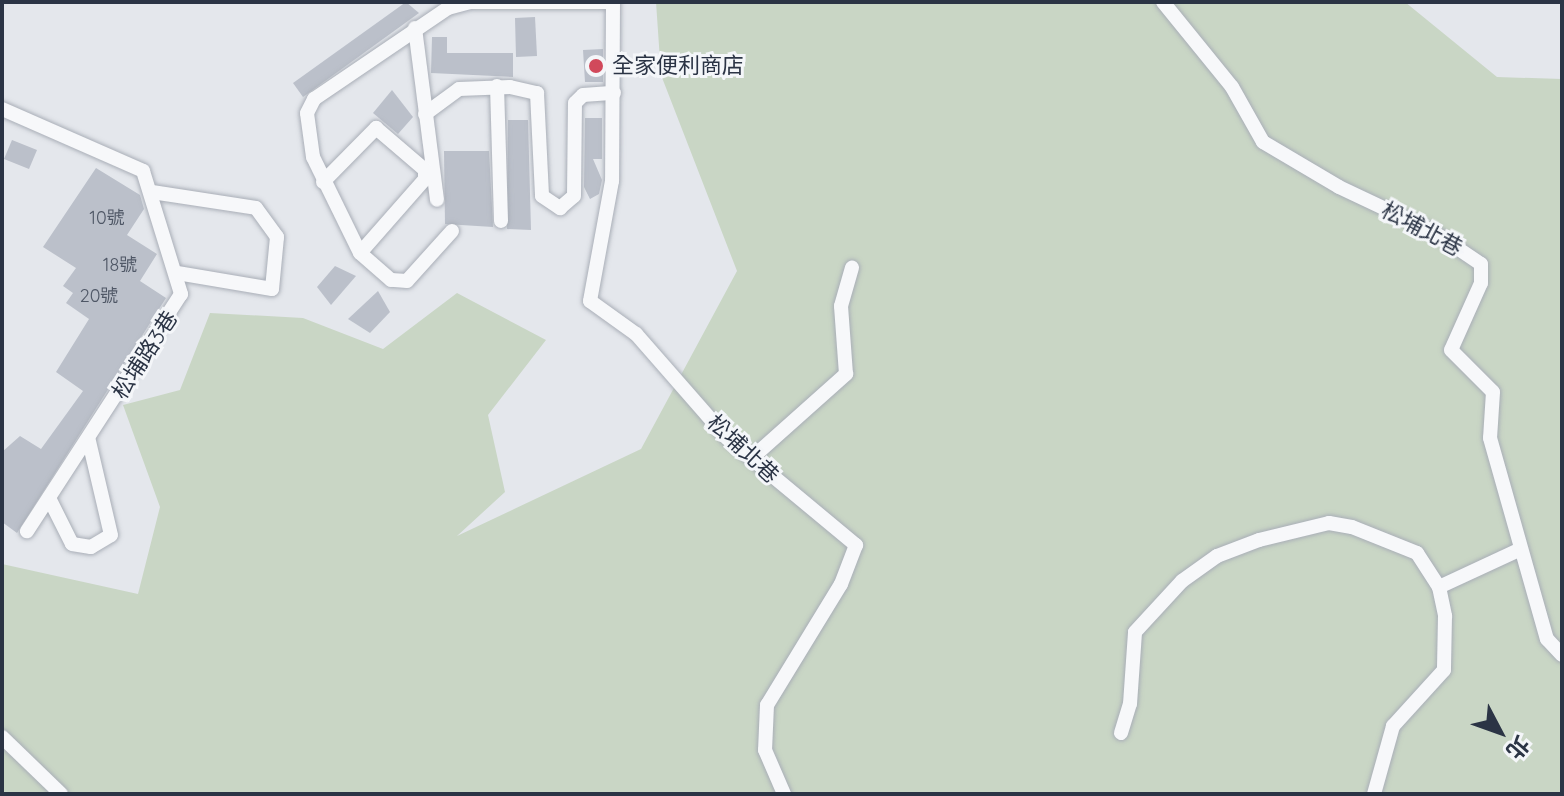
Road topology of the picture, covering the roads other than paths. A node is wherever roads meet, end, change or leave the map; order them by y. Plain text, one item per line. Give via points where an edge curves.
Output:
1 (1163, 2) edge
2 (415, 28) junction
3 (497, 86) junction
4 (614, 93) junction
5 (2, 109) edge
6 (425, 114) junction
7 (323, 182) junction
8 (152, 192) junction
9 (437, 200) dead end
10 (501, 221) dead end
11 (452, 231) dead end
12 (360, 253) junction
13 (852, 268) dead end
14 (177, 273) junction
15 (89, 441) junction
16 (753, 457) junction
17 (49, 498) junction
18 (27, 531) dead end
19 (1521, 549) junction
20 (1439, 587) junction
21 (1562, 655) edge
22 (1121, 733) dead end
23 (2, 737) edge
24 (61, 794) edge
25 (784, 794) edge
26 (1374, 794) edge

1 - 19 street, 松埔北巷 via 1232,87 1263,142 1339,187 1432,231 1481,264 1481,283 1451,350 1493,392 1490,438
2 - 4 street, 松埔北巷 via 471,2 613,2
2 - 6 street
2 - 7 street, 松埔北巷 via 309,107 313,157
3 - 4 street via 537,93 542,196 560,208 574,196 575,103 583,95
3 - 6 street via 452,92
3 - 10 street
4 - 16 street, 松埔北巷 via 612,181 590,301 636,334 727,438
5 - 8 street, 松埔路3巷 via 82,148 138,166
6 - 9 street
7 - 12 street, 松埔北巷
7 - 12 street via 376,128 425,170 425,179
8 - 14 street, 松埔路3巷
8 - 14 street via 262,211 279,246 272,289
11 - 12 street, 松埔北巷 via 407,281 391,280
13 - 16 street via 841,314 846,374
14 - 15 street, 松埔路3巷 via 180,303
15 - 17 street, 松埔路3巷
15 - 17 street via 111,535 91,547 72,544
16 - 25 street, 松埔北巷 via 856,545 841,584 767,705 765,750
17 - 18 street, 松埔路3巷
19 - 20 street
19 - 21 street, 松埔北巷 via 1547,639
20 - 22 street via 1409,548 1341,525 1259,540 1217,556 1182,581 1135,632 1130,704
20 - 26 street via 1444,670 1393,726
23 - 24 street

